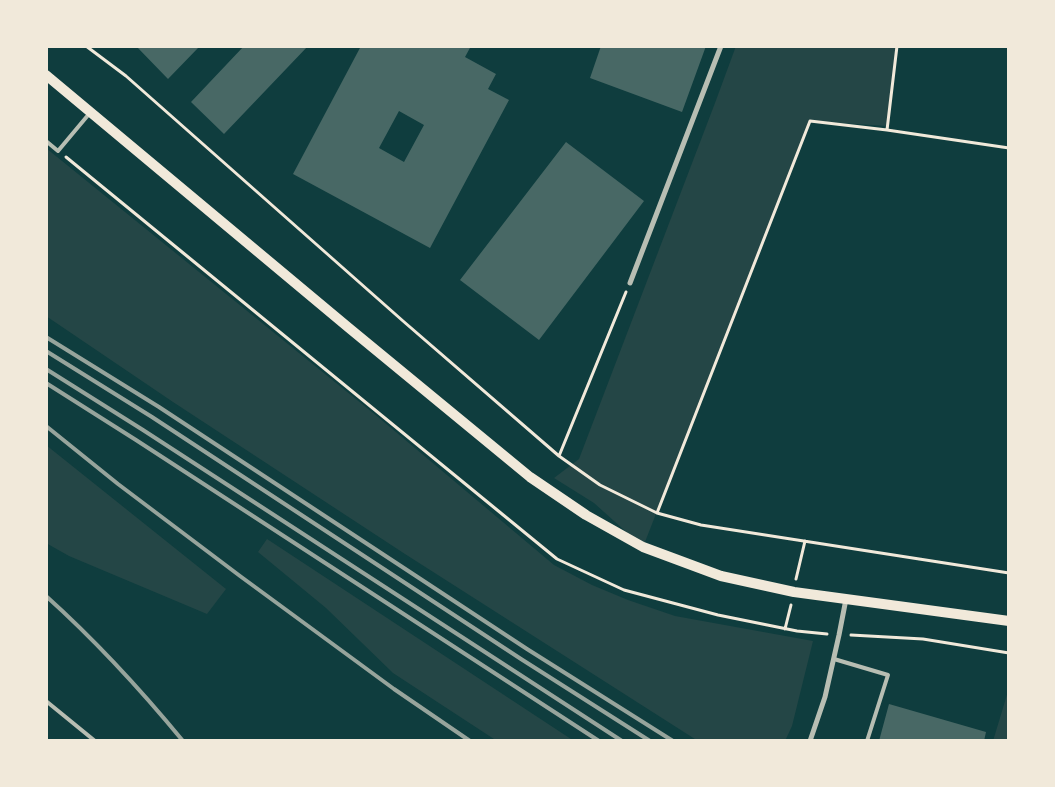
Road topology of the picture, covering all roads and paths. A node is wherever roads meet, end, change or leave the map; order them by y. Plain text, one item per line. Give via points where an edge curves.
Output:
1 (86, 46) edge
2 (722, 46) edge
3 (897, 46) edge
4 (46, 75) edge
5 (90, 112) junction
6 (887, 130) junction
7 (46, 140) edge
8 (1009, 148) edge
9 (58, 151) junction
10 (630, 283) joint
11 (560, 456) junction
12 (657, 513) junction
13 (1009, 573) edge
14 (846, 599) junction
15 (1009, 621) edge
16 (839, 635) junction
17 (1009, 653) edge
18 (834, 660) junction
19 (46, 701) edge
20 (95, 741) edge
21 (810, 741) edge
22 (867, 741) edge

1 - 11 path via 126,76
2 - 10 street
3 - 6 path
4 - 5 main road
5 - 9 lane
5 - 14 main road via 530,477 586,515 643,547 721,576 794,592
6 - 8 path
6 - 12 path via 810,120
7 - 9 lane
9 - 16 path via 557,559 634,593 797,632
10 - 11 path
11 - 12 path via 600,484
12 - 13 path via 701,525
14 - 15 main road
14 - 16 street
16 - 17 path via 923,639
16 - 18 street
18 - 21 street
18 - 22 lane via 888,675
19 - 20 lane

